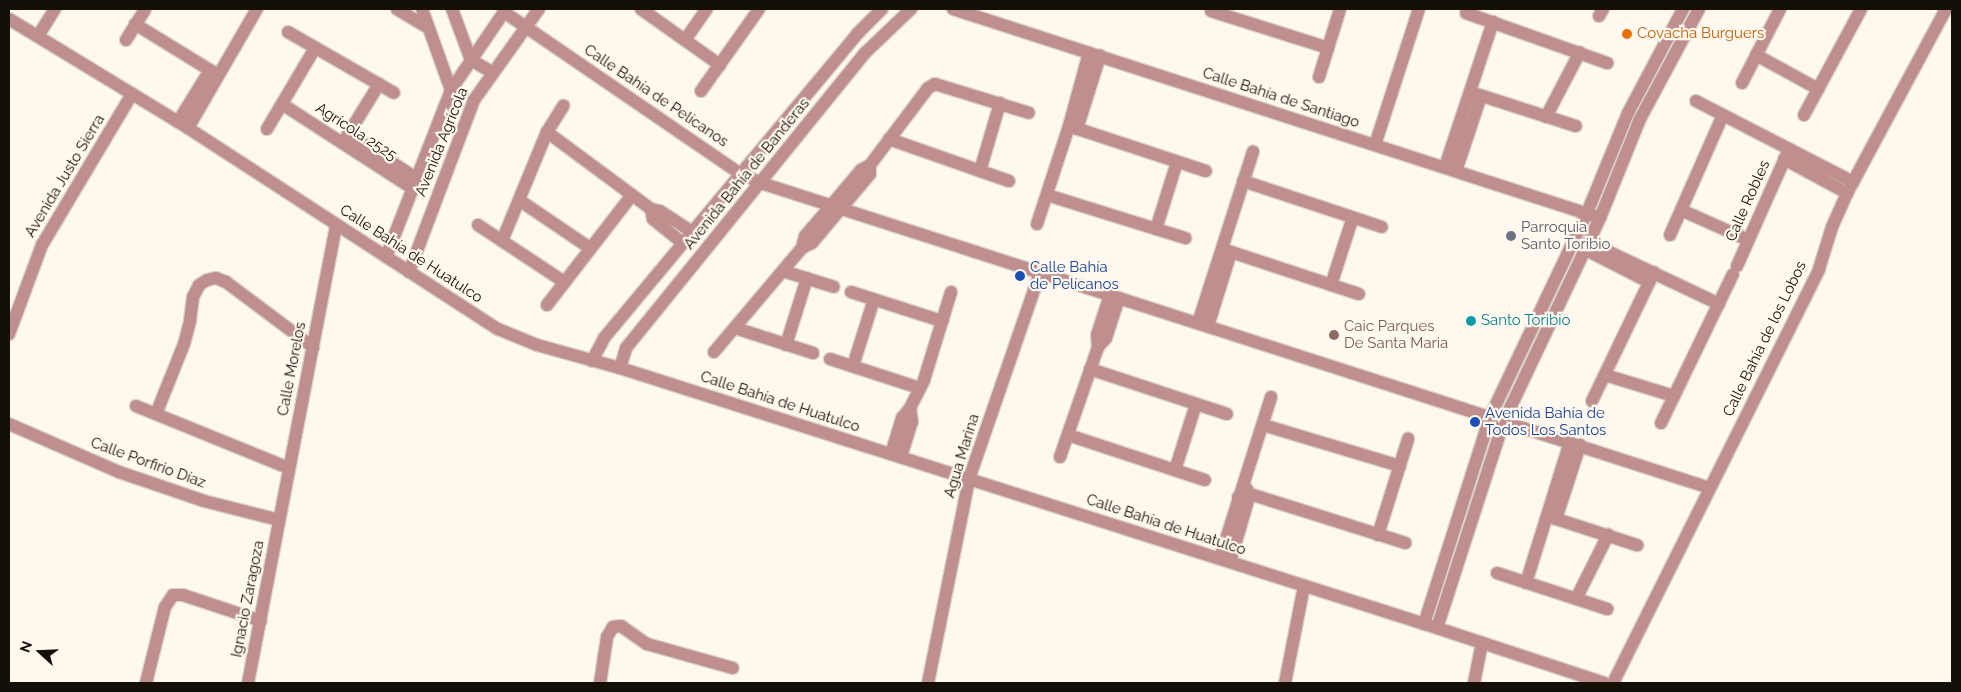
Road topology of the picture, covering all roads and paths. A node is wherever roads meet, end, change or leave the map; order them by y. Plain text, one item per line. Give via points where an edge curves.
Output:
1 (55, 9) edge
2 (145, 9) edge
3 (397, 9) edge
4 (422, 9) edge
5 (452, 9) edge
6 (539, 9) edge
7 (641, 9) edge
8 (707, 9) edge
9 (759, 9) edge
10 (882, 9) edge
11 (911, 9) edge
12 (953, 9) edge
13 (1340, 9) edge
14 (1684, 9) edge
15 (1699, 9) edge
16 (1780, 9) edge
17 (1861, 9) edge
18 (1946, 9) edge
19 (253, 10) edge
20 (505, 10) edge
21 (1416, 10) edge
22 (1211, 11) dead end
23 (1466, 13) dead end
24 (1238, 14) edge
25 (9, 19) edge
26 (1493, 22) junction
27 (135, 24) junction
28 (526, 27) junction
29 (429, 28) junction
30 (288, 32) dead end
31 (38, 36) junction
32 (126, 40) dead end
33 (685, 40) junction
34 (315, 48) junction
35 (1328, 48) junction
36 (1580, 52) junction
37 (1095, 55) junction
38 (1756, 55) junction
39 (471, 60) junction
40 (1606, 63) dead end
41 (720, 65) junction
42 (214, 72) junction
43 (492, 72) junction
44 (1319, 78) dead end
45 (1742, 83) dead end
46 (379, 84) junction
47 (1818, 89) junction
48 (451, 90) junction
49 (701, 91) dead end
50 (394, 93) dead end
51 (132, 94) junction
52 (1475, 94) junction
53 (1696, 101) dead end
54 (1000, 103) junction
55 (282, 104) junction
56 (563, 106) dead end
57 (1029, 113) dead end
58 (1723, 115) junction
59 (1804, 115) dead end
60 (1546, 117) junction
61 (183, 125) junction
62 (1576, 126) dead end
63 (1073, 128) junction
64 (267, 129) dead end
65 (547, 132) junction
66 (346, 139) junction
67 (889, 139) junction
68 (1375, 145) junction
69 (1252, 152) dead end
70 (1787, 154) junction
71 (1177, 162) junction
72 (1450, 169) junction
73 (980, 171) junction
74 (1206, 171) dead end
75 (740, 174) junction
76 (1009, 181) dead end
77 (1243, 181) junction
78 (414, 183) junction
79 (761, 183) junction
80 (1850, 188) junction
81 (632, 195) junction
82 (1047, 195) junction
83 (519, 200) junction
84 (836, 207) junction
85 (651, 209) junction
86 (1681, 210) junction
87 (1587, 213) junction
88 (1353, 218) junction
89 (1600, 218) junction
90 (336, 224) junction
91 (1037, 224) dead end
92 (478, 226) dead end
93 (1382, 227) dead end
94 (1156, 229) junction
95 (692, 232) junction
96 (1670, 235) dead end
97 (1185, 238) dead end
98 (1748, 240) junction
99 (502, 241) junction
100 (683, 243) junction
101 (1586, 246) junction
102 (590, 248) junction
103 (1226, 250) junction
104 (386, 256) junction
105 (783, 271) junction
106 (409, 272) junction
107 (1040, 272) junction
108 (1652, 277) junction
109 (807, 278) junction
110 (564, 282) junction
111 (1331, 284) junction
112 (834, 287) dead end
113 (851, 292) dead end
114 (952, 292) dead end
115 (1360, 294) dead end
116 (1114, 296) junction
117 (874, 299) junction
118 (1719, 304) junction
119 (547, 305) dead end
120 (942, 321) junction
121 (1203, 325) junction
122 (735, 328) junction
123 (9, 334) edge
124 (786, 345) junction
125 (313, 347) junction
126 (714, 352) dead end
127 (813, 353) dead end
128 (830, 359) dead end
129 (592, 360) junction
130 (853, 366) junction
131 (620, 368) junction
132 (1090, 369) junction
133 (1605, 375) junction
134 (919, 388) junction
135 (1674, 396) junction
136 (1271, 397) dead end
137 (1592, 401) dead end
138 (1196, 404) junction
139 (136, 406) dead end
140 (156, 414) junction
141 (1227, 414) dead end
142 (1490, 417) junction
143 (1504, 421) junction
144 (1661, 423) dead end
145 (9, 424) edge
146 (1263, 425) junction
147 (1068, 435) junction
148 (1408, 439) dead end
149 (1575, 444) junction
150 (896, 456) junction
151 (1060, 456) dead end
152 (1400, 466) junction
153 (289, 468) junction
154 (1175, 470) junction
155 (969, 478) junction
156 (1205, 480) dead end
157 (1710, 488) junction
158 (1244, 492) junction
159 (1551, 517) junction
160 (279, 520) junction
161 (1378, 535) junction
162 (1608, 535) junction
163 (1405, 543) dead end
164 (1637, 545) dead end
165 (1225, 560) junction
166 (1497, 573) dead end
167 (1526, 583) junction
168 (1304, 586) junction
169 (1576, 599) junction
170 (1606, 609) dead end
171 (261, 621) junction
172 (1424, 624) junction
173 (1437, 628) junction
174 (1482, 642) junction
175 (733, 668) dead end
176 (146, 683) edge
177 (248, 683) edge
178 (600, 683) edge
179 (928, 683) edge
180 (1285, 683) edge
181 (1474, 683) edge
182 (1604, 683) edge
183 (1614, 683) edge

1 - 31 street
2 - 27 street
3 - 29 street
4 - 29 street
5 - 39 street
6 - 28 street, Avenida Agrícola
7 - 33 street
8 - 33 street
9 - 41 street
10 - 75 street, Avenida Bahía de Banderas via 857,34
11 - 79 street, Avenida Bahía de Banderas via 866,54
12 - 37 street, Calle Bahía de Santiago
13 - 35 street
14 - 87 street via 1628,113
15 - 89 street via 1640,119
16 - 38 street
17 - 47 street
18 - 80 street, Calle Bahía de los Lobos
19 - 42 street
20 - 28 street, Calle Bahía de Pelícanos
20 - 39 street, Avenida Agrícola
21 - 68 street
22 - 24 street
23 - 26 street
24 - 35 street
25 - 31 street, Calle Bahía de Huatulco
26 - 36 street
26 - 52 street
27 - 32 street
27 - 42 street
28 - 43 street, Avenida Agrícola
28 - 75 street, Calle Bahía de Pelícanos
29 - 48 street
30 - 34 street
31 - 51 street, Calle Bahía de Huatulco
33 - 41 street
34 - 46 street
34 - 55 street
35 - 44 street
36 - 40 street
36 - 60 street
37 - 63 street
37 - 68 street, Calle Bahía de Santiago
38 - 45 street
38 - 47 street
39 - 43 street
39 - 48 street, Avenida Agrícola
41 - 49 street
42 - 61 street
43 - 106 street, Avenida Agrícola via 474,100
46 - 50 street
46 - 66 street
47 - 59 street
48 - 78 street, Avenida Agrícola
51 - 61 street, Calle Bahía de Huatulco
51 - 123 street, Avenida Justo Sierra via 42,245
52 - 60 street
52 - 72 street
53 - 58 street
54 - 57 street
54 - 67 street via 935,84 928,88
54 - 73 street
55 - 64 street
55 - 66 street, Agrícola 2525
56 - 65 street
58 - 70 street
58 - 86 street
60 - 62 street
61 - 90 street, Calle Bahía de Huatulco
63 - 71 street
63 - 82 street
65 - 81 street
65 - 83 street
66 - 78 street, Agrícola 2525
67 - 73 street
67 - 84 street via 870,164 870,174
68 - 72 street, Calle Bahía de Santiago
69 - 77 street
70 - 80 street
70 - 98 street, Calle Robles
71 - 74 street
71 - 94 street
72 - 87 street, Calle Bahía de Santiago
73 - 76 street
75 - 79 street, Calle Bahía de Pelícanos
75 - 95 street, Avenida Bahía de Banderas
77 - 88 street
77 - 103 street
78 - 104 street, Avenida Agrícola
79 - 84 street, Calle Bahía de Pelícanos
79 - 131 street, Avenida Bahía de Banderas via 626,348
80 - 157 street, Calle Bahía de los Lobos via 1832,227 1819,269
81 - 85 street
81 - 102 street
82 - 91 street
82 - 94 street
83 - 99 street
83 - 102 street
84 - 105 street via 812,243 802,248
84 - 107 street, Calle Bahía de Pelícanos
85 - 95 street via 660,211
85 - 100 street via 654,219
86 - 96 street
86 - 98 street
87 - 89 street, Calle Bahía de Santiago
87 - 142 street
88 - 93 street
88 - 111 street
89 - 101 street
90 - 104 street, Calle Bahía de Huatulco
90 - 125 street, Calle Morelos
92 - 99 street
94 - 97 street
95 - 100 street, Avenida Bahía de Banderas
98 - 118 street, Calle Robles
99 - 110 street
100 - 129 street, Avenida Bahía de Banderas via 604,338
101 - 108 street
101 - 143 street
102 - 110 street
103 - 111 street
103 - 121 street
104 - 106 street, Calle Bahía de Huatulco
105 - 109 street
105 - 122 street
106 - 129 street, Calle Bahía de Huatulco via 498,329 537,345
107 - 116 street, Calle Bahía de Pelícanos
107 - 155 street, Agua Marina
108 - 118 street
108 - 133 street
109 - 112 street
109 - 124 street
110 - 119 street
111 - 115 street
113 - 117 street
114 - 120 street
116 - 121 street, Calle Bahía de Pelícanos
116 - 132 street via 1106,338 1098,347
117 - 120 street
117 - 130 street
118 - 135 street, Calle Robles
120 - 134 street
121 - 142 street, Calle Bahía de Pelícanos
122 - 124 street
122 - 126 street
124 - 127 street
125 - 140 street via 226,282 216,278 207,280 199,285 193,297 184,344
125 - 153 street, Calle Morelos
128 - 130 street
129 - 131 street, Calle Bahía de Huatulco
130 - 134 street
131 - 150 street, Calle Bahía de Huatulco
132 - 138 street
132 - 147 street
133 - 135 street
133 - 137 street
134 - 150 street via 902,418
135 - 144 street, Calle Robles
136 - 146 street
138 - 141 street
138 - 154 street
139 - 140 street
140 - 153 street
142 - 143 street, Calle Bahía de Pelícanos
142 - 172 street
143 - 149 street, Calle Bahía de Pelícanos
143 - 173 street
145 - 160 street, Calle Porfirio Díaz via 119,472 204,501
146 - 152 street
146 - 158 street
147 - 151 street
147 - 154 street
148 - 152 street
149 - 157 street, Calle Bahía de Pelícanos
149 - 159 street
150 - 155 street, Calle Bahía de Huatulco
152 - 161 street
153 - 160 street, Calle Morelos
154 - 156 street
155 - 165 street, Calle Bahía de Huatulco
155 - 179 street, Agua Marina
157 - 183 street, Calle Bahía de los Lobos
158 - 161 street
158 - 165 street
159 - 162 street
159 - 167 street
160 - 171 street, Ignacio Zaragoza
161 - 163 street
162 - 164 street
162 - 169 street
165 - 168 street, Calle Bahía de Huatulco
166 - 167 street
167 - 169 street
168 - 172 street, Calle Bahía de Huatulco
168 - 180 street
169 - 170 street
171 - 176 street via 183,595 173,596 165,607
171 - 177 street, Ignacio Zaragoza
172 - 173 street, Calle Bahía de Huatulco
173 - 174 street, Calle Bahía de Huatulco
174 - 181 street
174 - 182 street, Calle Bahía de Huatulco
175 - 178 street via 646,644 620,626 613,627 608,637

